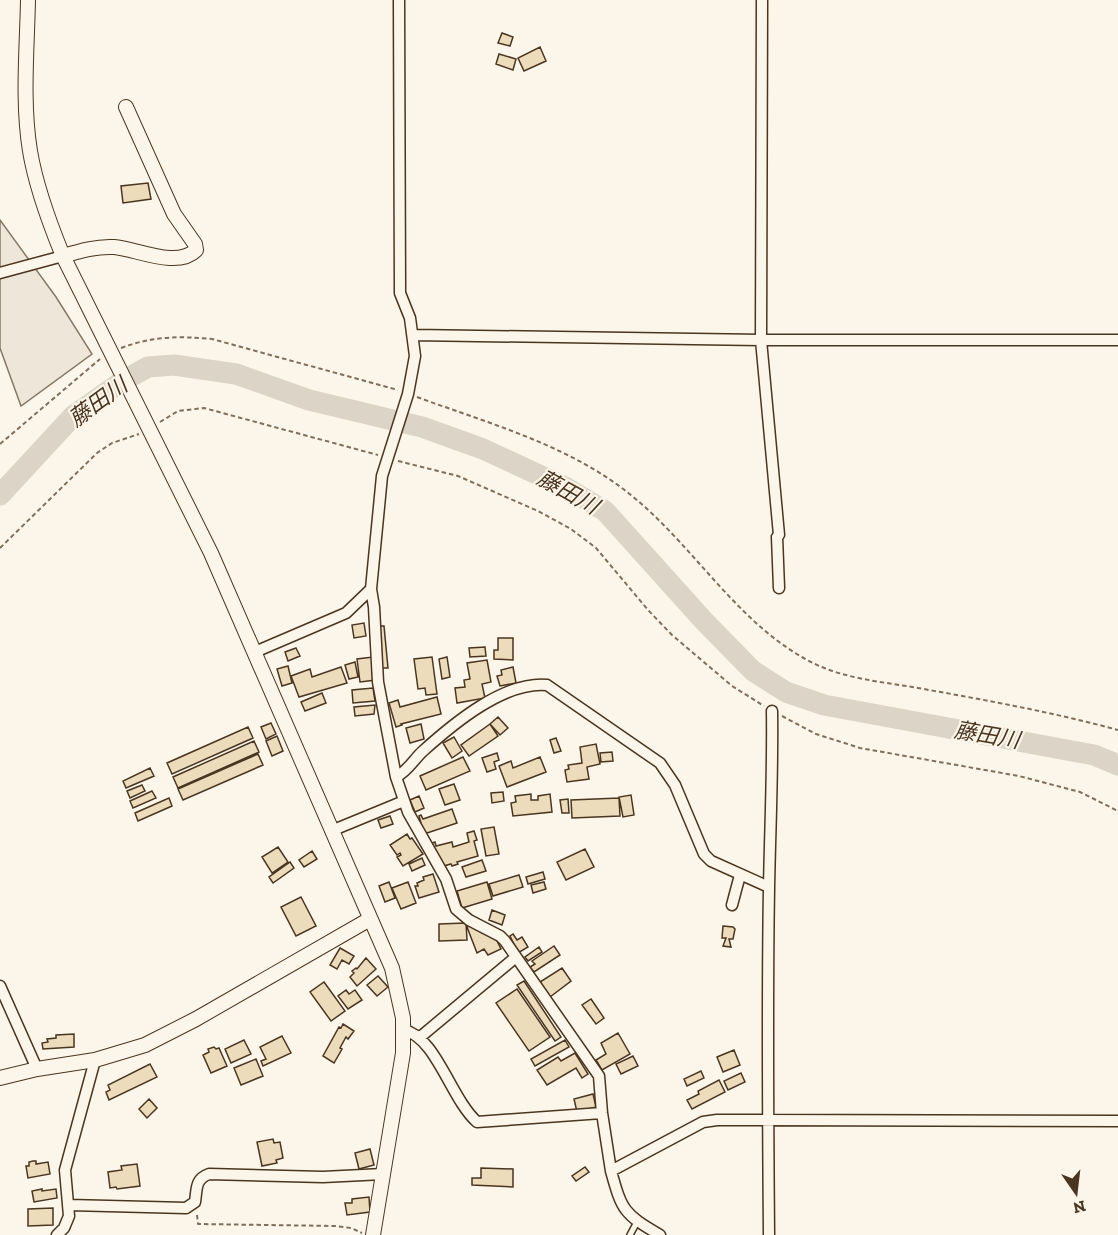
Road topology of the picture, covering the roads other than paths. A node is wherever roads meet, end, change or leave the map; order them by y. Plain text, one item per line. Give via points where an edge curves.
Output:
1 (28, 0) edge
2 (399, 0) edge
3 (762, 0) edge
4 (126, 107) dead end
5 (63, 256) junction
6 (0, 273) edge
7 (414, 335) junction
8 (760, 340) junction
9 (1118, 340) edge
10 (779, 588) dead end
11 (370, 589) junction
12 (255, 652) junction
13 (772, 711) road end
14 (396, 777) junction
15 (404, 801) junction
16 (331, 831) junction
17 (740, 875) junction
18 (769, 887) junction
19 (732, 905) dead end
20 (370, 919) junction
21 (516, 957) junction
22 (0, 986) edge
23 (404, 1030) junction
24 (419, 1038) junction
25 (95, 1060) junction
26 (37, 1069) junction
27 (0, 1078) edge
28 (602, 1113) junction
29 (767, 1119) junction
30 (1118, 1121) edge
31 (611, 1171) junction
32 (383, 1174) junction
33 (69, 1205) junction
34 (637, 1222) junction
35 (57, 1235) edge
36 (373, 1235) edge
37 (630, 1235) edge
38 (660, 1235) edge
39 (769, 1235) edge

1 - 5 street via 26,82 30,151 47,217
2 - 7 street via 400,293
3 - 8 street
4 - 5 street via 174,214 196,250 171,258 112,247
5 - 6 street
5 - 12 street via 212,553
7 - 8 street
7 - 11 street via 415,356 408,394 382,476
8 - 9 street
8 - 10 street via 779,535
11 - 12 street via 346,612
11 - 14 street via 378,682
12 - 16 street
13 - 18 street
14 - 15 street
14 - 17 street via 477,708 526,685 546,685 660,763 675,785 704,854
15 - 16 street
15 - 21 street via 446,879 456,909 500,936
16 - 20 street
17 - 18 street
17 - 19 street
18 - 29 street
20 - 23 street via 392,968
20 - 25 street via 162,1037 131,1051
21 - 24 street
21 - 28 street via 599,1076
22 - 26 street
23 - 24 street
23 - 32 street via 401,1074
24 - 28 street via 431,1051 462,1107 477,1122
25 - 26 street
25 - 33 street via 65,1170
26 - 27 street
28 - 31 street
29 - 30 street
29 - 31 street via 703,1122
29 - 39 street
31 - 34 street via 622,1205
32 - 33 street via 209,1174 197,1183 196,1198 186,1208
32 - 36 street
33 - 35 street via 69,1216
34 - 37 lane
34 - 38 street

